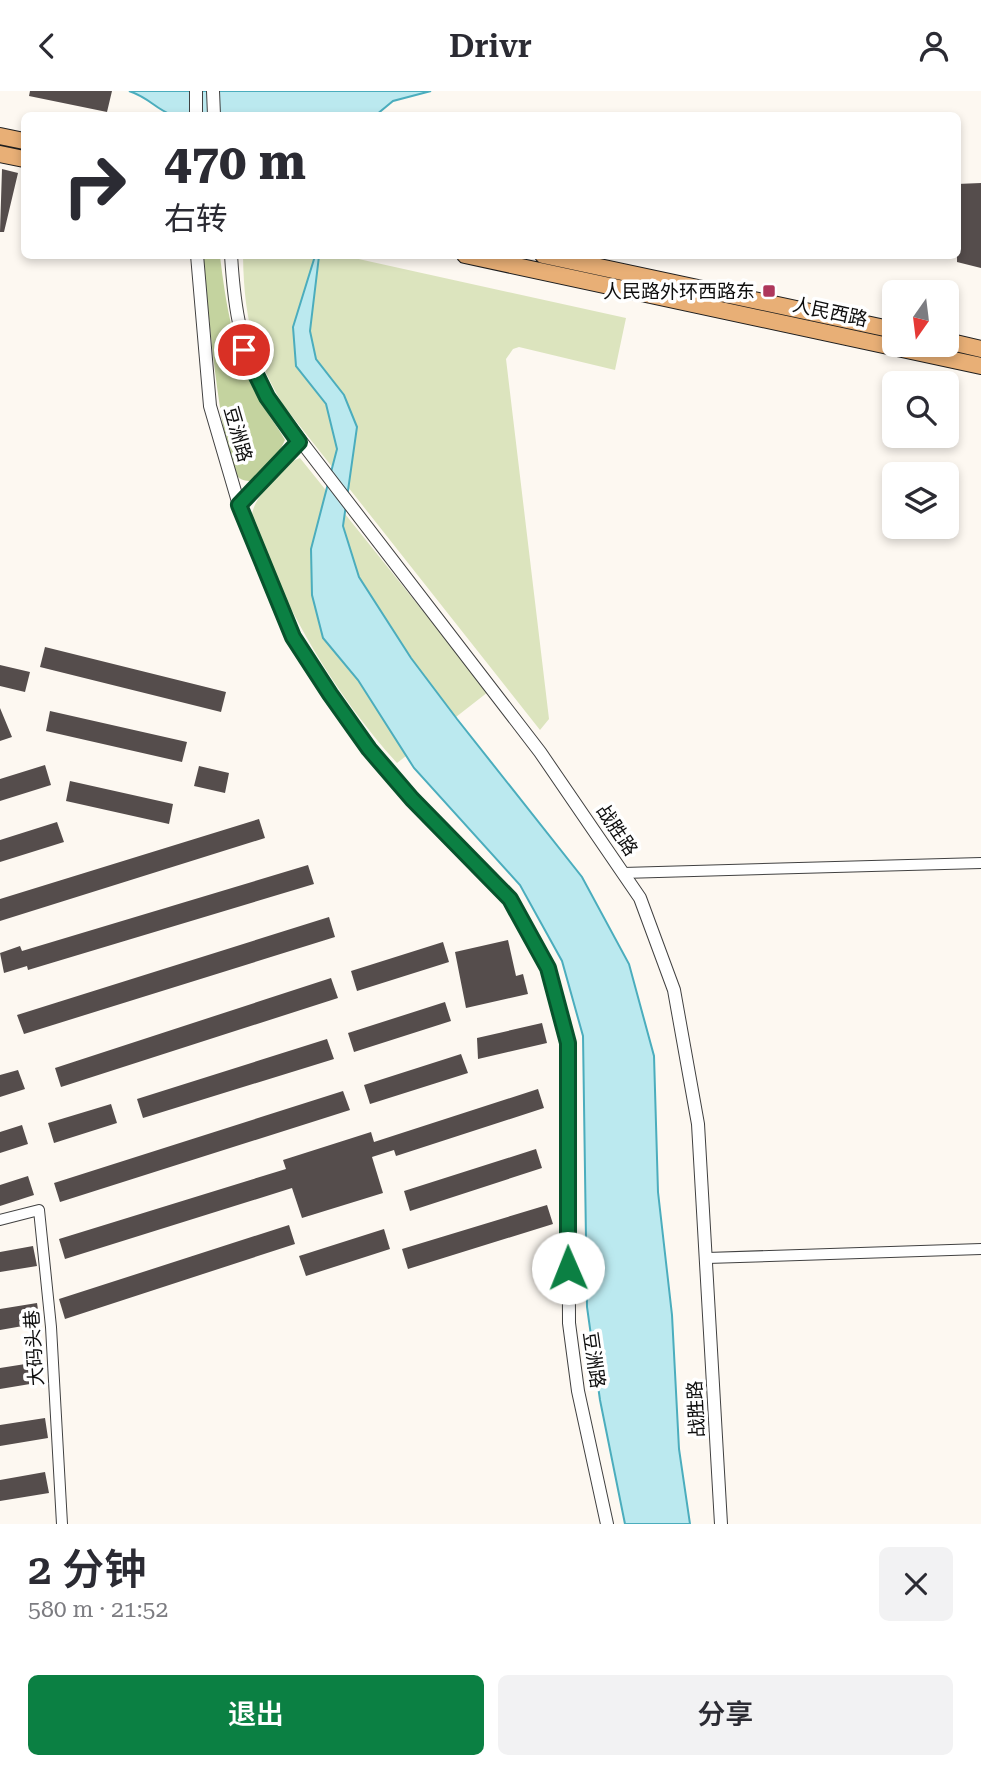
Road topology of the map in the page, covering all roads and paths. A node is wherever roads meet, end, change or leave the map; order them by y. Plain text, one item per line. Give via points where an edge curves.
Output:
1 (196, 91) edge
2 (213, 91) edge
3 (196, 112) edge
4 (214, 112) edge
5 (0, 136) edge
6 (21, 140) edge
7 (0, 154) edge
8 (21, 158) edge
9 (197, 259) edge
10 (231, 259) edge
11 (484, 259) edge
12 (562, 259) edge
13 (882, 327) edge
14 (959, 344) edge
15 (981, 349) edge
16 (981, 366) edge
17 (299, 442) junction
18 (239, 505) junction
19 (981, 863) edge
20 (623, 873) junction
21 (0, 1220) edge
22 (981, 1249) edge
23 (707, 1258) junction
24 (62, 1524) edge
25 (607, 1524) edge
26 (721, 1524) edge

1 - 3 street
2 - 4 street
5 - 6 main road
7 - 8 main road
9 - 18 street, 豆洲路 via 210,406
10 - 17 street, 战胜路 via 235,316 244,350 267,397
11 - 16 main road, 人民西路
12 - 13 main road, 人民西路
14 - 15 main road
17 - 18 street
17 - 20 street, 战胜路 via 540,752
18 - 25 street, 豆洲路 via 293,637 330,694 412,799 510,899 548,968 568,1043 569,1323 578,1391
19 - 20 street
20 - 23 street, 战胜路 via 640,898 674,990 698,1123
21 - 24 street, 大码头巷 via 38,1210 51,1327
22 - 23 street
23 - 26 street, 战胜路

